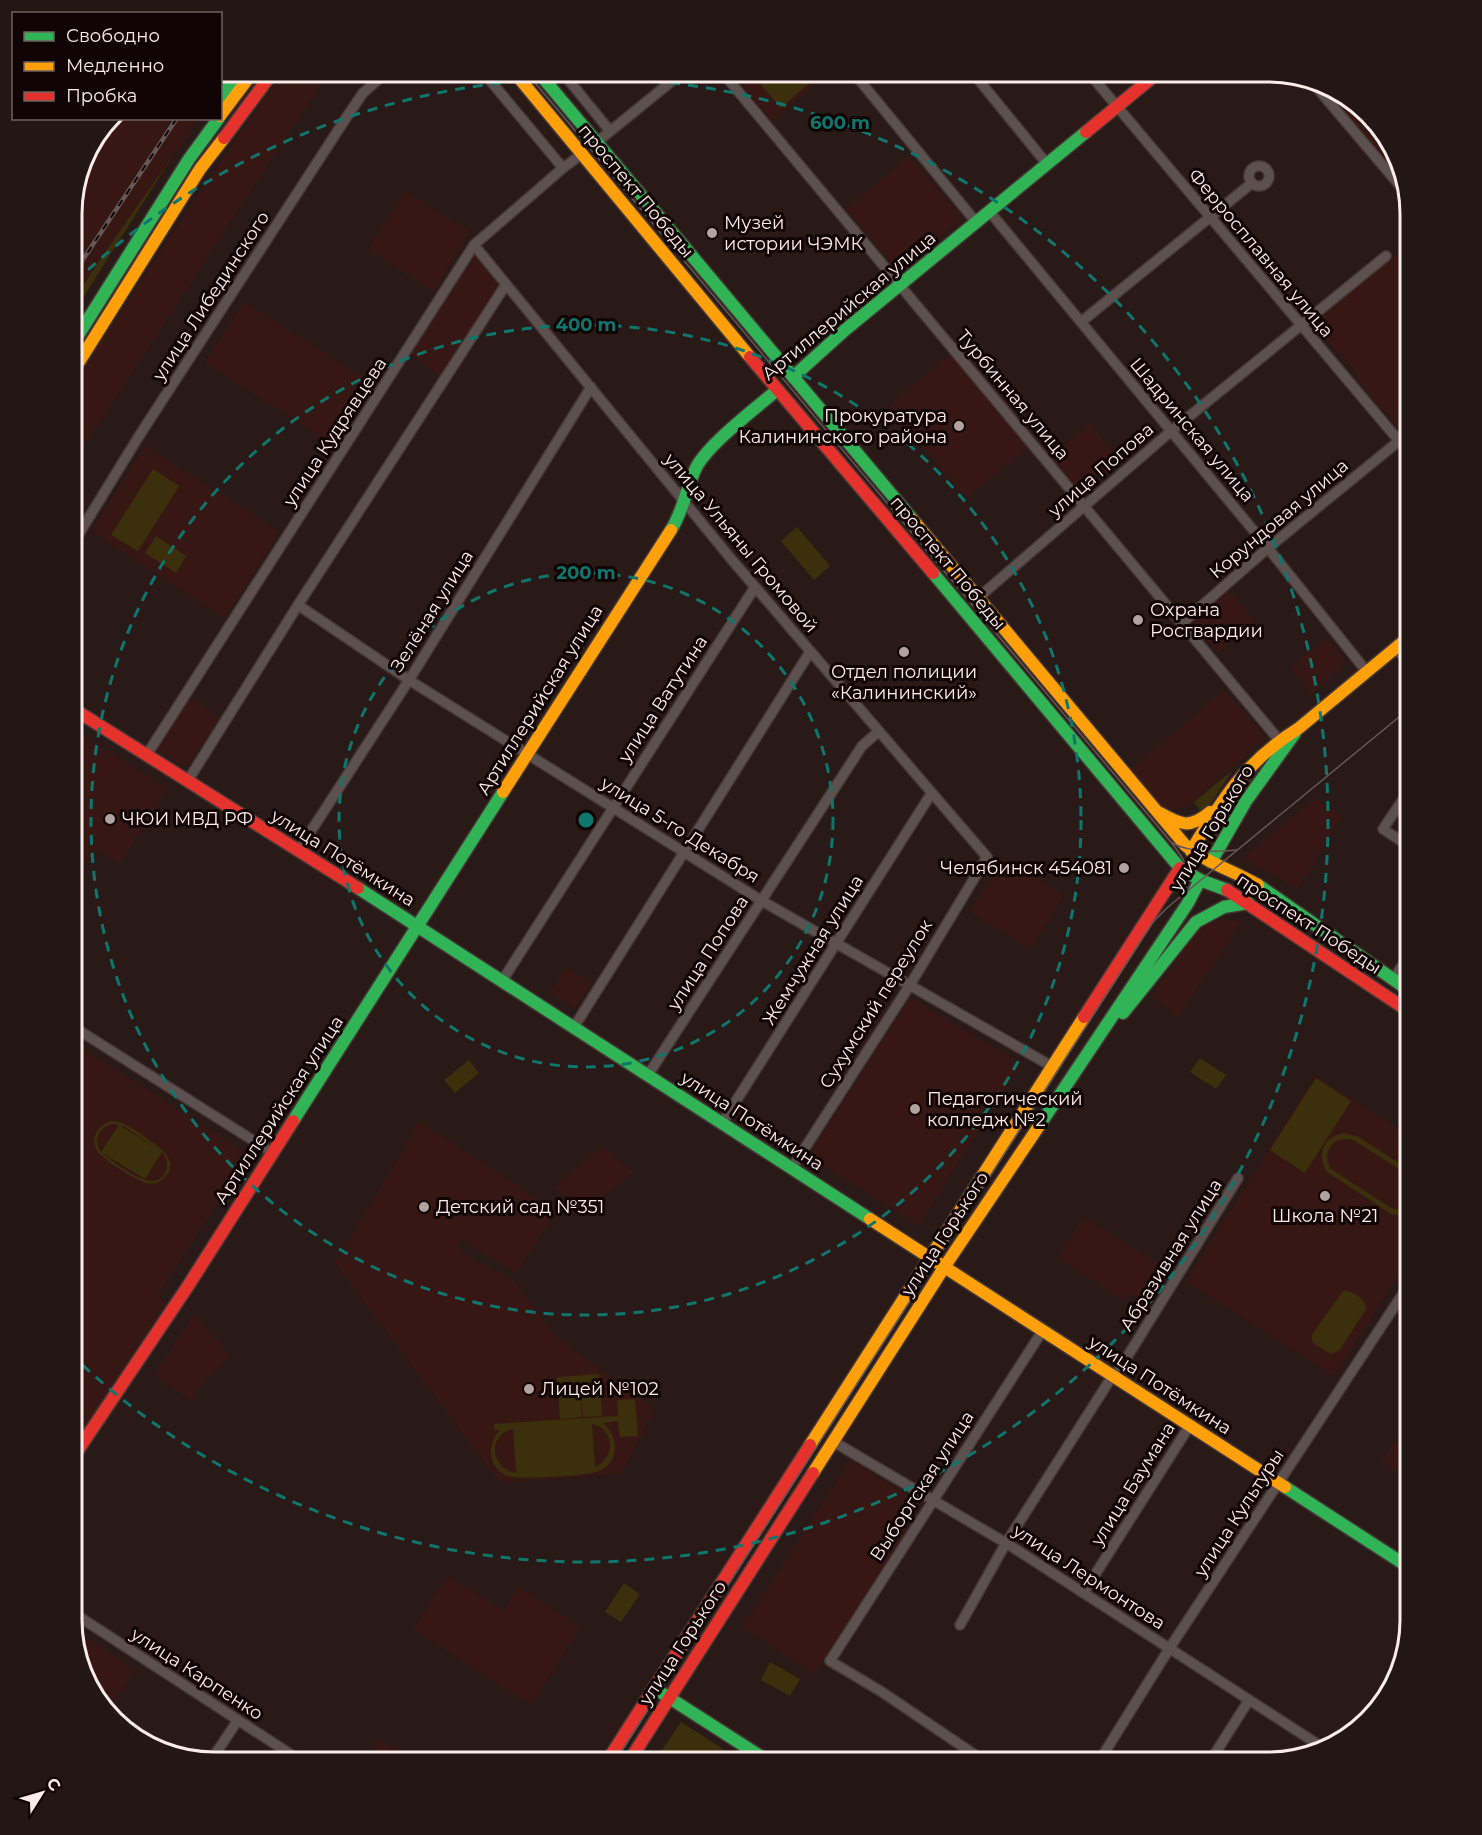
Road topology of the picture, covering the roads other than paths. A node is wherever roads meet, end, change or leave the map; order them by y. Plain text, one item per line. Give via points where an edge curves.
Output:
1 (231, 83) edge
2 (245, 83) edge
3 (265, 83) edge
4 (374, 83) edge
5 (492, 83) edge
6 (523, 83) edge
7 (547, 83) edge
8 (571, 83) edge
9 (669, 83) edge
10 (731, 83) edge
11 (863, 83) edge
12 (981, 83) edge
13 (1097, 83) edge
14 (1146, 83) edge
15 (1321, 94) edge
16 (222, 96) edge
17 (1117, 107) junction
18 (222, 114) edge
19 (206, 120) edge
20 (218, 120) edge
21 (610, 131) junction
22 (597, 142) junction
23 (582, 154) junction
24 (189, 159) junction
25 (1047, 164) junction
26 (563, 168) junction
27 (1395, 180) edge
28 (1252, 183) dead end
29 (989, 211) junction
30 (1210, 218) junction
31 (976, 222) junction
32 (474, 246) junction
33 (1386, 256) dead end
34 (900, 285) junction
35 (505, 286) junction
36 (1081, 322) junction
37 (1302, 326) junction
38 (83, 328) edge
39 (83, 356) edge
40 (793, 377) junction
41 (591, 387) junction
42 (777, 390) junction
43 (1170, 432) junction
44 (1399, 441) joint
45 (683, 501) junction
46 (1085, 507) junction
47 (83, 527) edge
48 (1268, 548) junction
49 (755, 587) junction
50 (978, 598) junction
51 (298, 605) junction
52 (1182, 623) junction
53 (1400, 645) edge
54 (1394, 650) junction
55 (810, 652) junction
56 (1400, 653) edge
57 (1367, 672) junction
58 (409, 680) junction
59 (83, 715) edge
60 (1299, 728) junction
61 (878, 732) junction
62 (1279, 740) junction
63 (527, 754) junction
64 (146, 756) junction
65 (187, 782) junction
66 (931, 794) junction
67 (1220, 803) junction
68 (1400, 804) edge
69 (612, 807) junction
70 (1156, 810) junction
71 (1400, 840) edge
72 (1191, 850) junction
73 (298, 851) junction
74 (685, 853) junction
75 (987, 857) joint
76 (1212, 862) junction
77 (1180, 868) junction
78 (1200, 880) junction
79 (762, 901) junction
80 (1248, 903) junction
81 (418, 926) junction
82 (837, 945) junction
83 (1400, 969) edge
84 (1394, 978) junction
85 (502, 981) junction
86 (1400, 983) edge
87 (910, 985) junction
88 (1400, 1005) edge
89 (574, 1027) junction
90 (82, 1033) edge
91 (1098, 1036) junction
92 (1053, 1067) junction
93 (648, 1075) junction
94 (722, 1123) junction
95 (1011, 1131) junction
96 (1027, 1142) junction
97 (273, 1153) junction
98 (792, 1168) junction
99 (1238, 1178) dead end
100 (930, 1257) junction
101 (945, 1266) junction
102 (1400, 1298) edge
103 (1043, 1330) junction
104 (1113, 1376) junction
105 (1190, 1425) junction
106 (834, 1442) junction
107 (82, 1444) edge
108 (1279, 1482) junction
109 (933, 1501) junction
110 (1006, 1543) junction
111 (1400, 1561) edge
112 (1084, 1592) junction
113 (82, 1619) edge
114 (960, 1625) dead end
115 (1169, 1649) junction
116 (654, 1688) junction
117 (669, 1698) junction
118 (1249, 1700) junction
119 (238, 1720) junction
120 (1316, 1743) edge
121 (217, 1752) edge
122 (287, 1752) edge
123 (613, 1752) edge
124 (635, 1752) edge
125 (754, 1752) edge
126 (971, 1752) edge
127 (1105, 1752) edge
128 (1216, 1752) edge

1 - 16 main road
2 - 18 main road
3 - 39 main road via 200,169
4 - 47 street, улица Либединского via 353,108
5 - 26 street
6 - 23 main road, проспект Победы
7 - 22 main road, проспект Победы
8 - 21 street
9 - 21 street
10 - 34 street, Турбинная улица
11 - 31 street
12 - 25 street
13 - 17 street, Ферросплавная улица
14 - 17 main road, Артиллерийская улица
15 - 27 street
17 - 25 main road, Артиллерийская улица
17 - 30 street, Ферросплавная улица
19 - 24 main road
20 - 24 main road
21 - 22 street
22 - 40 main road, проспект Победы
23 - 26 street, улица Кудрявцева
23 - 42 main road, проспект Победы
24 - 38 main road
25 - 29 main road, Артиллерийская улица
26 - 32 street, улица Кудрявцева
28 - 30 street
29 - 31 main road, Артиллерийская улица
29 - 36 street, Шадринская улица
30 - 36 street
30 - 37 street, Ферросплавная улица
31 - 34 main road, Артиллерийская улица
32 - 35 street, улица Ульяны Громовой
32 - 64 street, улица Кудрявцева
33 - 37 street, улица Попова
34 - 40 main road, Артиллерийская улица
34 - 46 street, Турбинная улица
35 - 41 street, улица Ульяны Громовой
35 - 51 street
36 - 43 street, Шадринская улица
37 - 43 street, улица Попова
37 - 44 street, Ферросплавная улица
40 - 42 main road, Артиллерийская улица
40 - 50 main road, проспект Победы
41 - 45 street, улица Ульяны Громовой
41 - 58 street, Зелёная улица
42 - 45 main road, Артиллерийская улица via 707,453 689,482
42 - 77 main road, проспект Победы
43 - 46 street, улица Попова
43 - 48 street, Шадринская улица
44 - 48 street, Корундовая улица
45 - 49 street, улица Ульяны Громовой
45 - 63 main road, Артиллерийская улица via 680,517
46 - 50 street, улица Попова
46 - 52 street, Турбинная улица
48 - 52 street, Корундовая улица
48 - 57 street, Шадринская улица
49 - 55 street, улица Ульяны Громовой
49 - 69 street, улица Ватутина
50 - 70 main road, проспект Победы
51 - 58 street, улица 5-го Декабря
51 - 65 street
52 - 62 street, Турбинная улица
53 - 54 main road, улица Горького
54 - 56 street
54 - 57 main road, улица Горького
55 - 61 street, улица Ульяны Громовой
55 - 74 street
57 - 60 main road, улица Горького
58 - 63 street, улица 5-го Декабря
58 - 73 street, Зелёная улица
59 - 64 main road, улица Потёмкина
60 - 62 main road, улица Горького
60 - 76 main road, улица Горького via 1246,801
61 - 66 street, улица Ульяны Громовой
61 - 79 street, улица Попова via 862,746
62 - 67 main road, улица Горького via 1246,767
63 - 69 street, улица 5-го Декабря
63 - 81 main road, Артиллерийская улица
64 - 65 main road, улица Потёмкина
65 - 73 main road, улица Потёмкина
66 - 75 street, улица Ульяны Громовой
66 - 82 street, Жемчужная улица
67 - 70 main road, улица Горького via 1201,821 1189,825
67 - 72 main road, улица Горького
68 - 71 street via 1383,829
69 - 74 street, улица 5-го Декабря
69 - 85 street, улица Ватутина
70 - 72 main road, проспект Победы
72 - 76 main road, проспект Победы
72 - 77 main road, улица Горького
73 - 81 main road, улица Потёмкина
74 - 79 street, улица 5-го Декабря
74 - 89 street
75 - 87 street, Сухумский переулок
76 - 78 main road, улица Горького
76 - 84 main road, проспект Победы via 1260,886
77 - 78 main road, проспект Победы
77 - 92 main road, улица Горького
78 - 80 main road, проспект Победы
78 - 91 main road, улица Горького
79 - 82 street, улица 5-го Декабря
79 - 93 street, улица Попова
80 - 88 main road, проспект Победы
80 - 91 main road via 1232,904 1200,918 1117,1019
81 - 85 main road, улица Потёмкина
81 - 97 main road, Артиллерийская улица
82 - 87 street, улица 5-го Декабря
82 - 94 street, Жемчужная улица
83 - 84 street
84 - 86 main road, проспект Победы
85 - 89 main road, улица Потёмкина
87 - 92 street, улица 5-го Декабря
87 - 98 street, Сухумский переулок
89 - 93 main road, улица Потёмкина
90 - 97 street
91 - 96 main road, улица Горького
92 - 95 main road, улица Горького
93 - 94 main road, улица Потёмкина
94 - 98 main road, улица Потёмкина
95 - 96 main road
95 - 100 main road, улица Горького
96 - 101 main road, улица Горького
97 - 107 main road, Артиллерийская улица
98 - 100 main road, улица Потёмкина
99 - 104 street, Абразивная улица
100 - 101 main road, улица Потёмкина
100 - 116 main road, улица Горького
101 - 103 main road, улица Потёмкина
101 - 106 main road, улица Горького
102 - 108 street, улица Культуры
103 - 104 main road, улица Потёмкина
103 - 109 street, Выборгская улица
104 - 105 main road, улица Потёмкина
104 - 110 street, Абразивная улица
105 - 108 main road, улица Потёмкина
105 - 112 street, улица Баумана
106 - 109 street, улица Лермонтова
106 - 117 main road, улица Горького
108 - 111 main road, улица Потёмкина
108 - 115 street, улица Культуры
109 - 110 street, улица Лермонтова
109 - 126 street, Выборгская улица via 830,1661
110 - 112 street, улица Лермонтова
110 - 114 street, Абразивная улица
112 - 115 street, улица Лермонтова
113 - 119 street, улица Карпенко
115 - 118 street, улица Лермонтова
115 - 127 street, улица Культуры
116 - 117 main road
116 - 123 main road, улица Горького
117 - 124 main road, улица Горького
117 - 125 main road
118 - 120 street, улица Лермонтова
118 - 128 street
119 - 121 street
119 - 122 street, улица Карпенко

